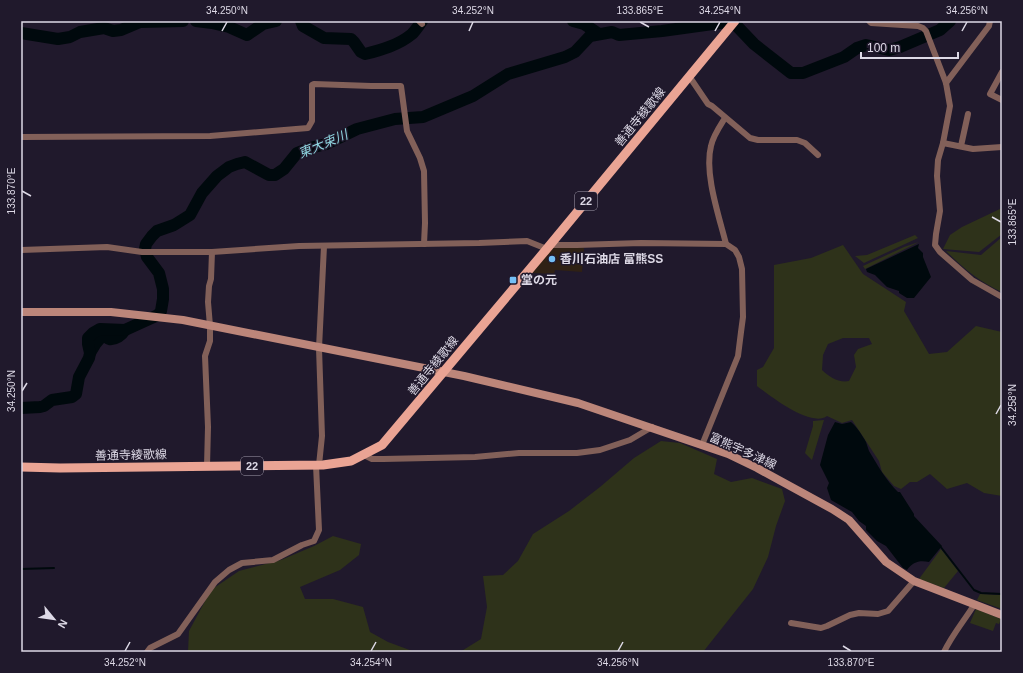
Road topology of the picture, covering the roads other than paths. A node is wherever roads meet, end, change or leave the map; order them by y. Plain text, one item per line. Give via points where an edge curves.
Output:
1 (735, 21) edge
2 (990, 21) edge
3 (871, 22) edge
4 (1002, 72) edge
5 (689, 76) junction
6 (946, 83) junction
7 (1002, 100) edge
8 (968, 114) dead end
9 (725, 118) junction
10 (21, 137) edge
11 (943, 143) junction
12 (961, 146) junction
13 (1002, 146) edge
14 (818, 155) dead end
15 (424, 244) junction
16 (726, 244) junction
17 (324, 246) junction
18 (548, 247) junction
19 (21, 250) edge
20 (212, 252) junction
21 (1002, 297) edge
22 (21, 312) edge
23 (210, 326) junction
24 (319, 348) junction
25 (443, 372) junction
26 (652, 427) junction
27 (702, 445) junction
28 (364, 455) junction
29 (318, 465) junction
30 (207, 466) junction
31 (21, 467) edge
32 (914, 581) junction
33 (974, 605) junction
34 (1002, 615) edge
35 (791, 623) dead end
36 (147, 652) edge
37 (944, 652) edge

1 - 5 main road, 善通寺綾歌線 / 22
2 - 6 street via 989,26
3 - 6 street via 923,28
4 - 7 street via 990,94
5 - 9 street via 708,104
5 - 18 main road, 善通寺綾歌線 / 22
6 - 11 street via 950,106
8 - 12 street
9 - 14 street via 750,138 797,140 805,143
9 - 16 street via 711,143 709,167
10 - 15 street via 210,136 308,128 312,121 314,84 401,86 407,130 424,171
11 - 12 street
11 - 21 street via 938,160 940,211 935,245 972,280
12 - 13 street via 973,149
15 - 17 street
15 - 18 street via 528,241
16 - 18 street via 641,243
16 - 27 street via 735,250 742,269 743,317 736,362
17 - 20 street
17 - 24 street
18 - 25 main road, 善通寺綾歌線 / 22
19 - 20 street via 107,247 142,252
20 - 23 street via 212,279 208,302
22 - 23 main road, 富熊宇多津線 via 111,312
23 - 24 main road, 富熊宇多津線
23 - 30 street via 210,341 205,356
24 - 25 main road, 富熊宇多津線
24 - 29 street via 322,436
25 - 26 main road, 富熊宇多津線 via 572,401
25 - 28 main road, 善通寺綾歌線 / 22 via 382,445
26 - 27 main road, 富熊宇多津線
26 - 28 street via 630,440 600,450 577,453 383,459 372,459
27 - 32 main road, 富熊宇多津線 via 757,468 832,509 849,520 886,562
28 - 29 main road, 善通寺綾歌線 / 22 via 351,461
29 - 30 main road, 善通寺綾歌線 / 22
29 - 36 street via 319,530 314,541 273,560 242,563 229,570 215,582 178,634
30 - 31 main road, 善通寺綾歌線 / 22
32 - 33 main road, 富熊宇多津線
32 - 35 street via 888,611 850,615 820,628
33 - 34 main road, 富熊宇多津線
33 - 37 street

